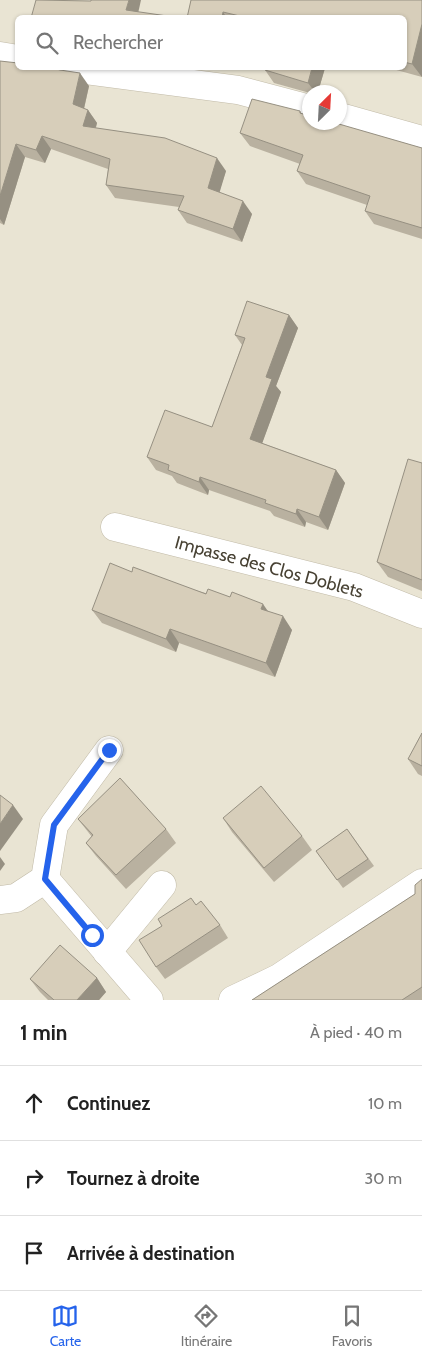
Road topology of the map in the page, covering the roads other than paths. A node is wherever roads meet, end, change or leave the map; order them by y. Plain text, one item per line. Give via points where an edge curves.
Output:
1 (0, 56) edge
2 (15, 58) edge
3 (86, 70) edge
4 (302, 107) edge
5 (347, 119) edge
6 (422, 140) edge
7 (114, 527) dead end
8 (422, 614) edge
9 (109, 750) dead end
10 (45, 879) junction
11 (422, 883) edge
12 (162, 885) dead end
13 (0, 900) edge
14 (107, 952) junction
15 (149, 1000) edge
16 (233, 1000) edge

1 - 2 street
3 - 4 street via 238,90
5 - 6 street
7 - 8 street, Impasse des Clos Doblets via 354,588
9 - 10 street via 54,825
10 - 13 street via 16,898
10 - 14 street
11 - 16 street via 279,978
12 - 14 street
14 - 15 street

